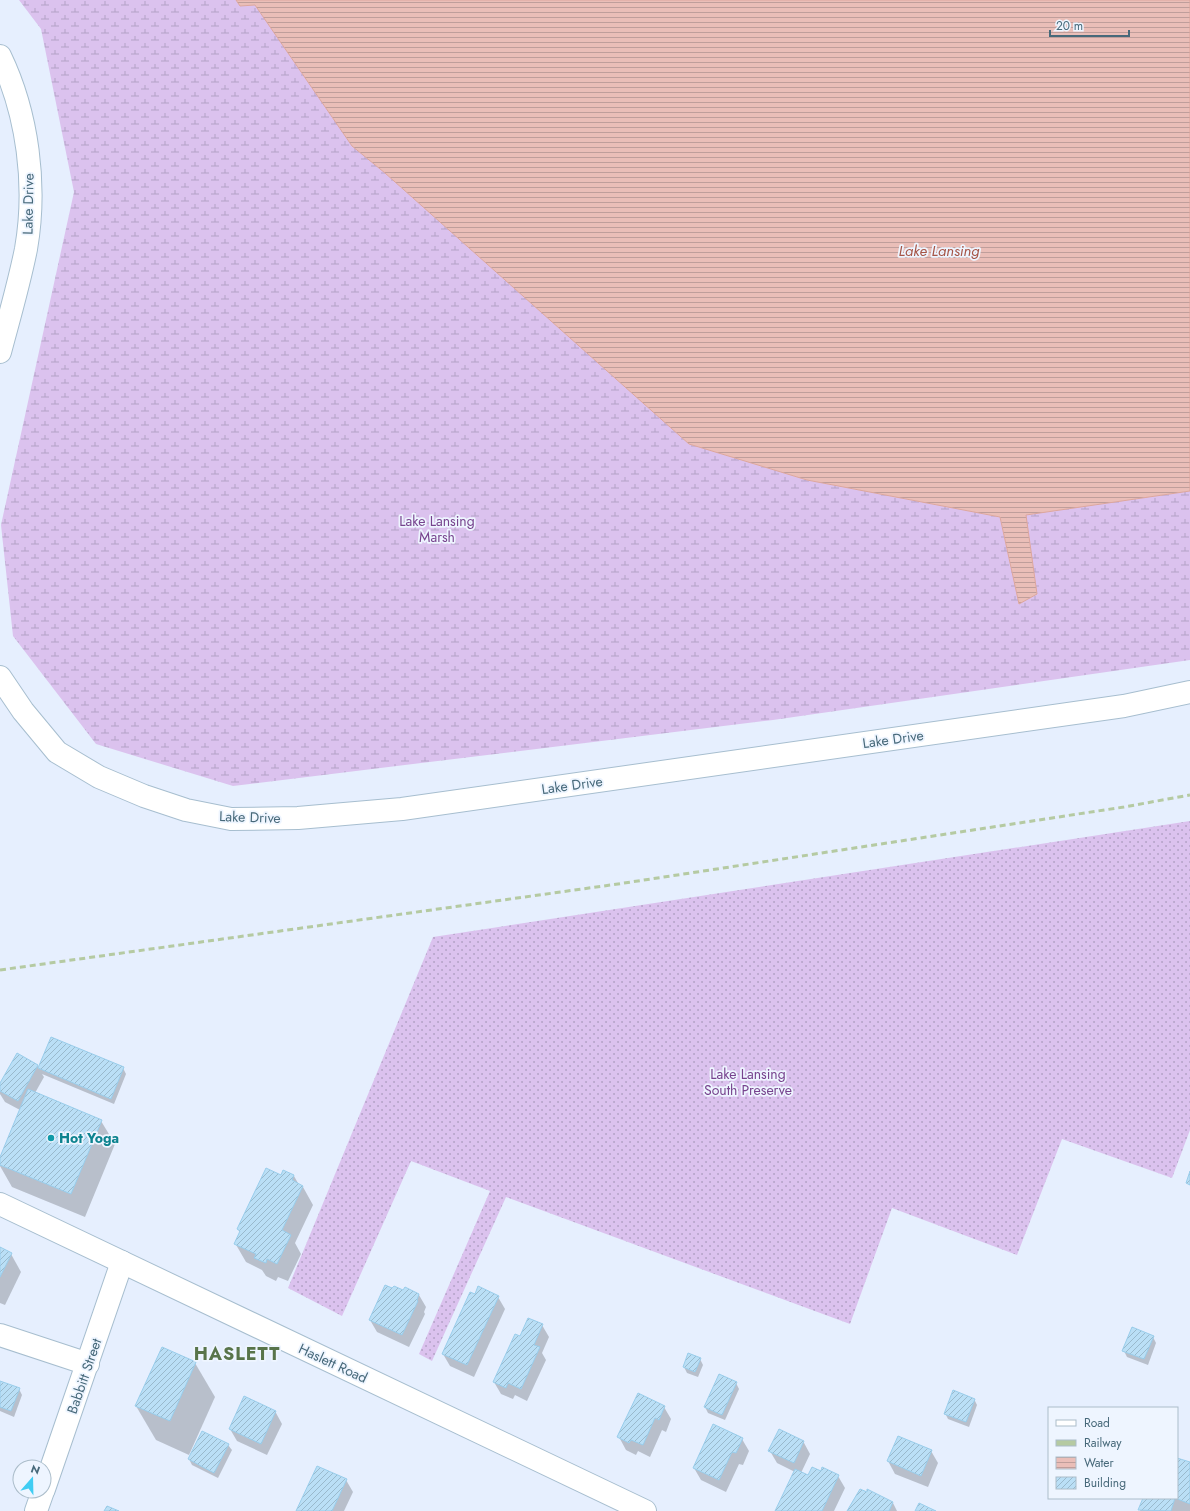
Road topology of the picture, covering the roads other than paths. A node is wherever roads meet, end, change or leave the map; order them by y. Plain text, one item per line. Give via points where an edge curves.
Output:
1 (0, 56) edge
2 (0, 352) edge
3 (0, 677) edge
4 (1190, 692) edge
5 (0, 1204) edge
6 (122, 1262) junction
7 (0, 1335) edge
8 (88, 1364) junction
9 (52, 1467) edge
10 (41, 1499) edge
11 (36, 1511) edge
12 (645, 1511) edge

1 - 2 street, Lake Drive via 16,99 25,135 30,210 26,248
3 - 4 street, Lake Drive via 23,711 63,756 99,777 144,796 186,810 231,819 298,818 402,809 1124,706
5 - 6 street, Haslett Road
6 - 8 street, Babbitt Street
6 - 12 street, Haslett Road
7 - 8 street
8 - 9 street, Babbitt Street
10 - 11 street, Babbitt Street

